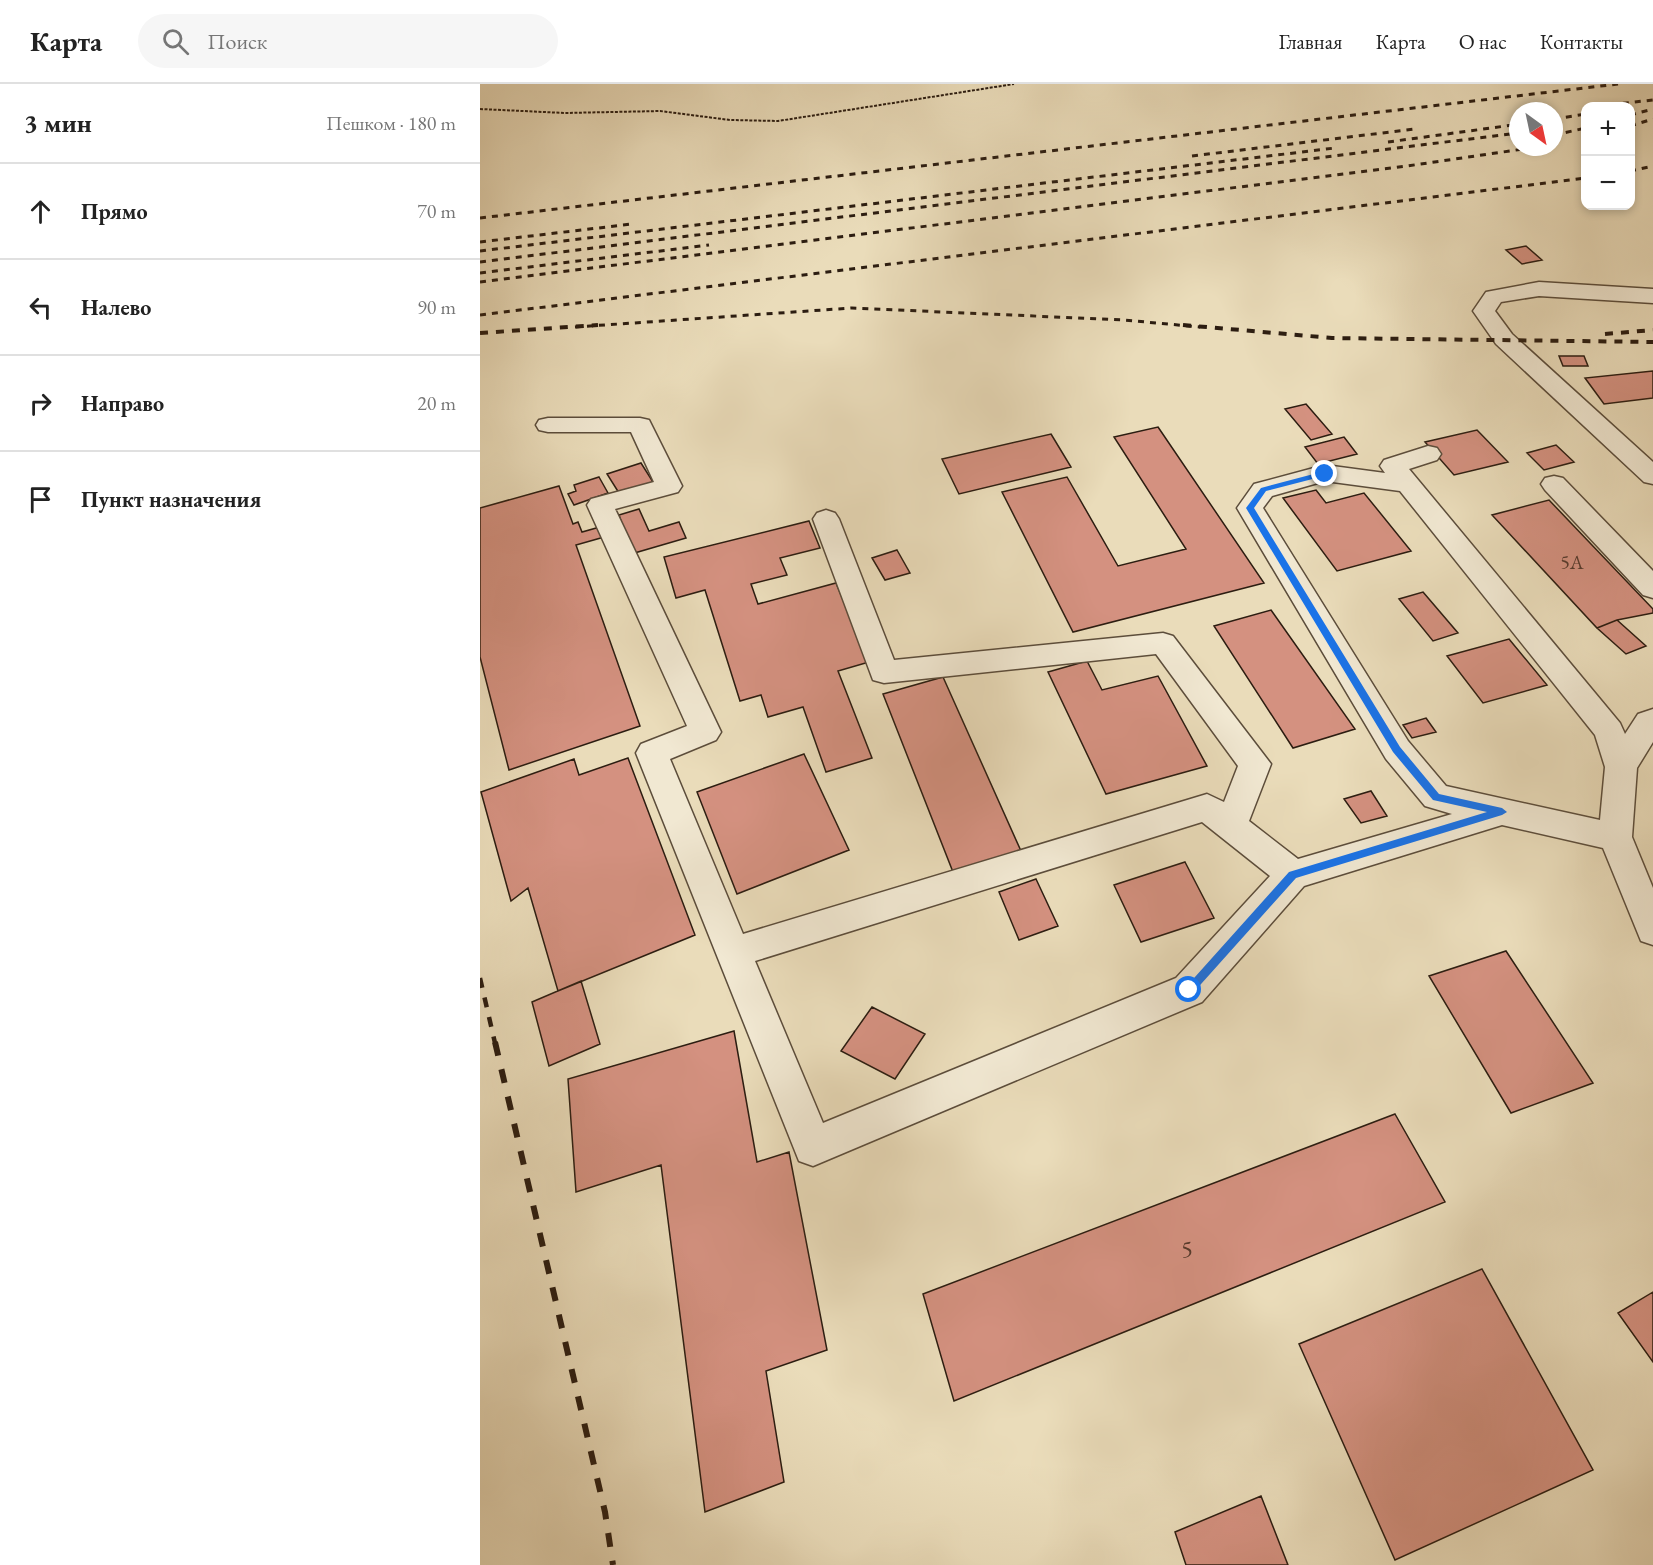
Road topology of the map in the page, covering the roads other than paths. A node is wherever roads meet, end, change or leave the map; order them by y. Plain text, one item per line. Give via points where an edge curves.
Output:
1 (1653, 296) edge
2 (548, 425) dead end
3 (1428, 454) dead end
4 (1653, 476) edge
5 (1554, 483) dead end
6 (1407, 484) junction
7 (826, 519) dead end
8 (1653, 588) edge
9 (1653, 721) edge
10 (1621, 767) junction
11 (1502, 812) junction
12 (1230, 825) junction
13 (1615, 837) junction
14 (1293, 875) junction
15 (1653, 930) edge
16 (734, 952) junction

1 - 4 street via 1539,289 1494,297 1484,311 1504,339
2 - 16 street via 640,425 669,486 600,505 705,732 652,753
3 - 6 street via 1393,466
5 - 8 street
6 - 10 street via 1609,731
6 - 11 street via 1325,474 1263,490 1250,508 1397,750 1436,797
7 - 12 street via 884,672 1164,643 1256,764
9 - 10 street
10 - 13 street
11 - 13 street
11 - 14 street
12 - 14 street
12 - 16 street via 1207,807
13 - 15 street
14 - 16 street via 1189,990 813,1147

